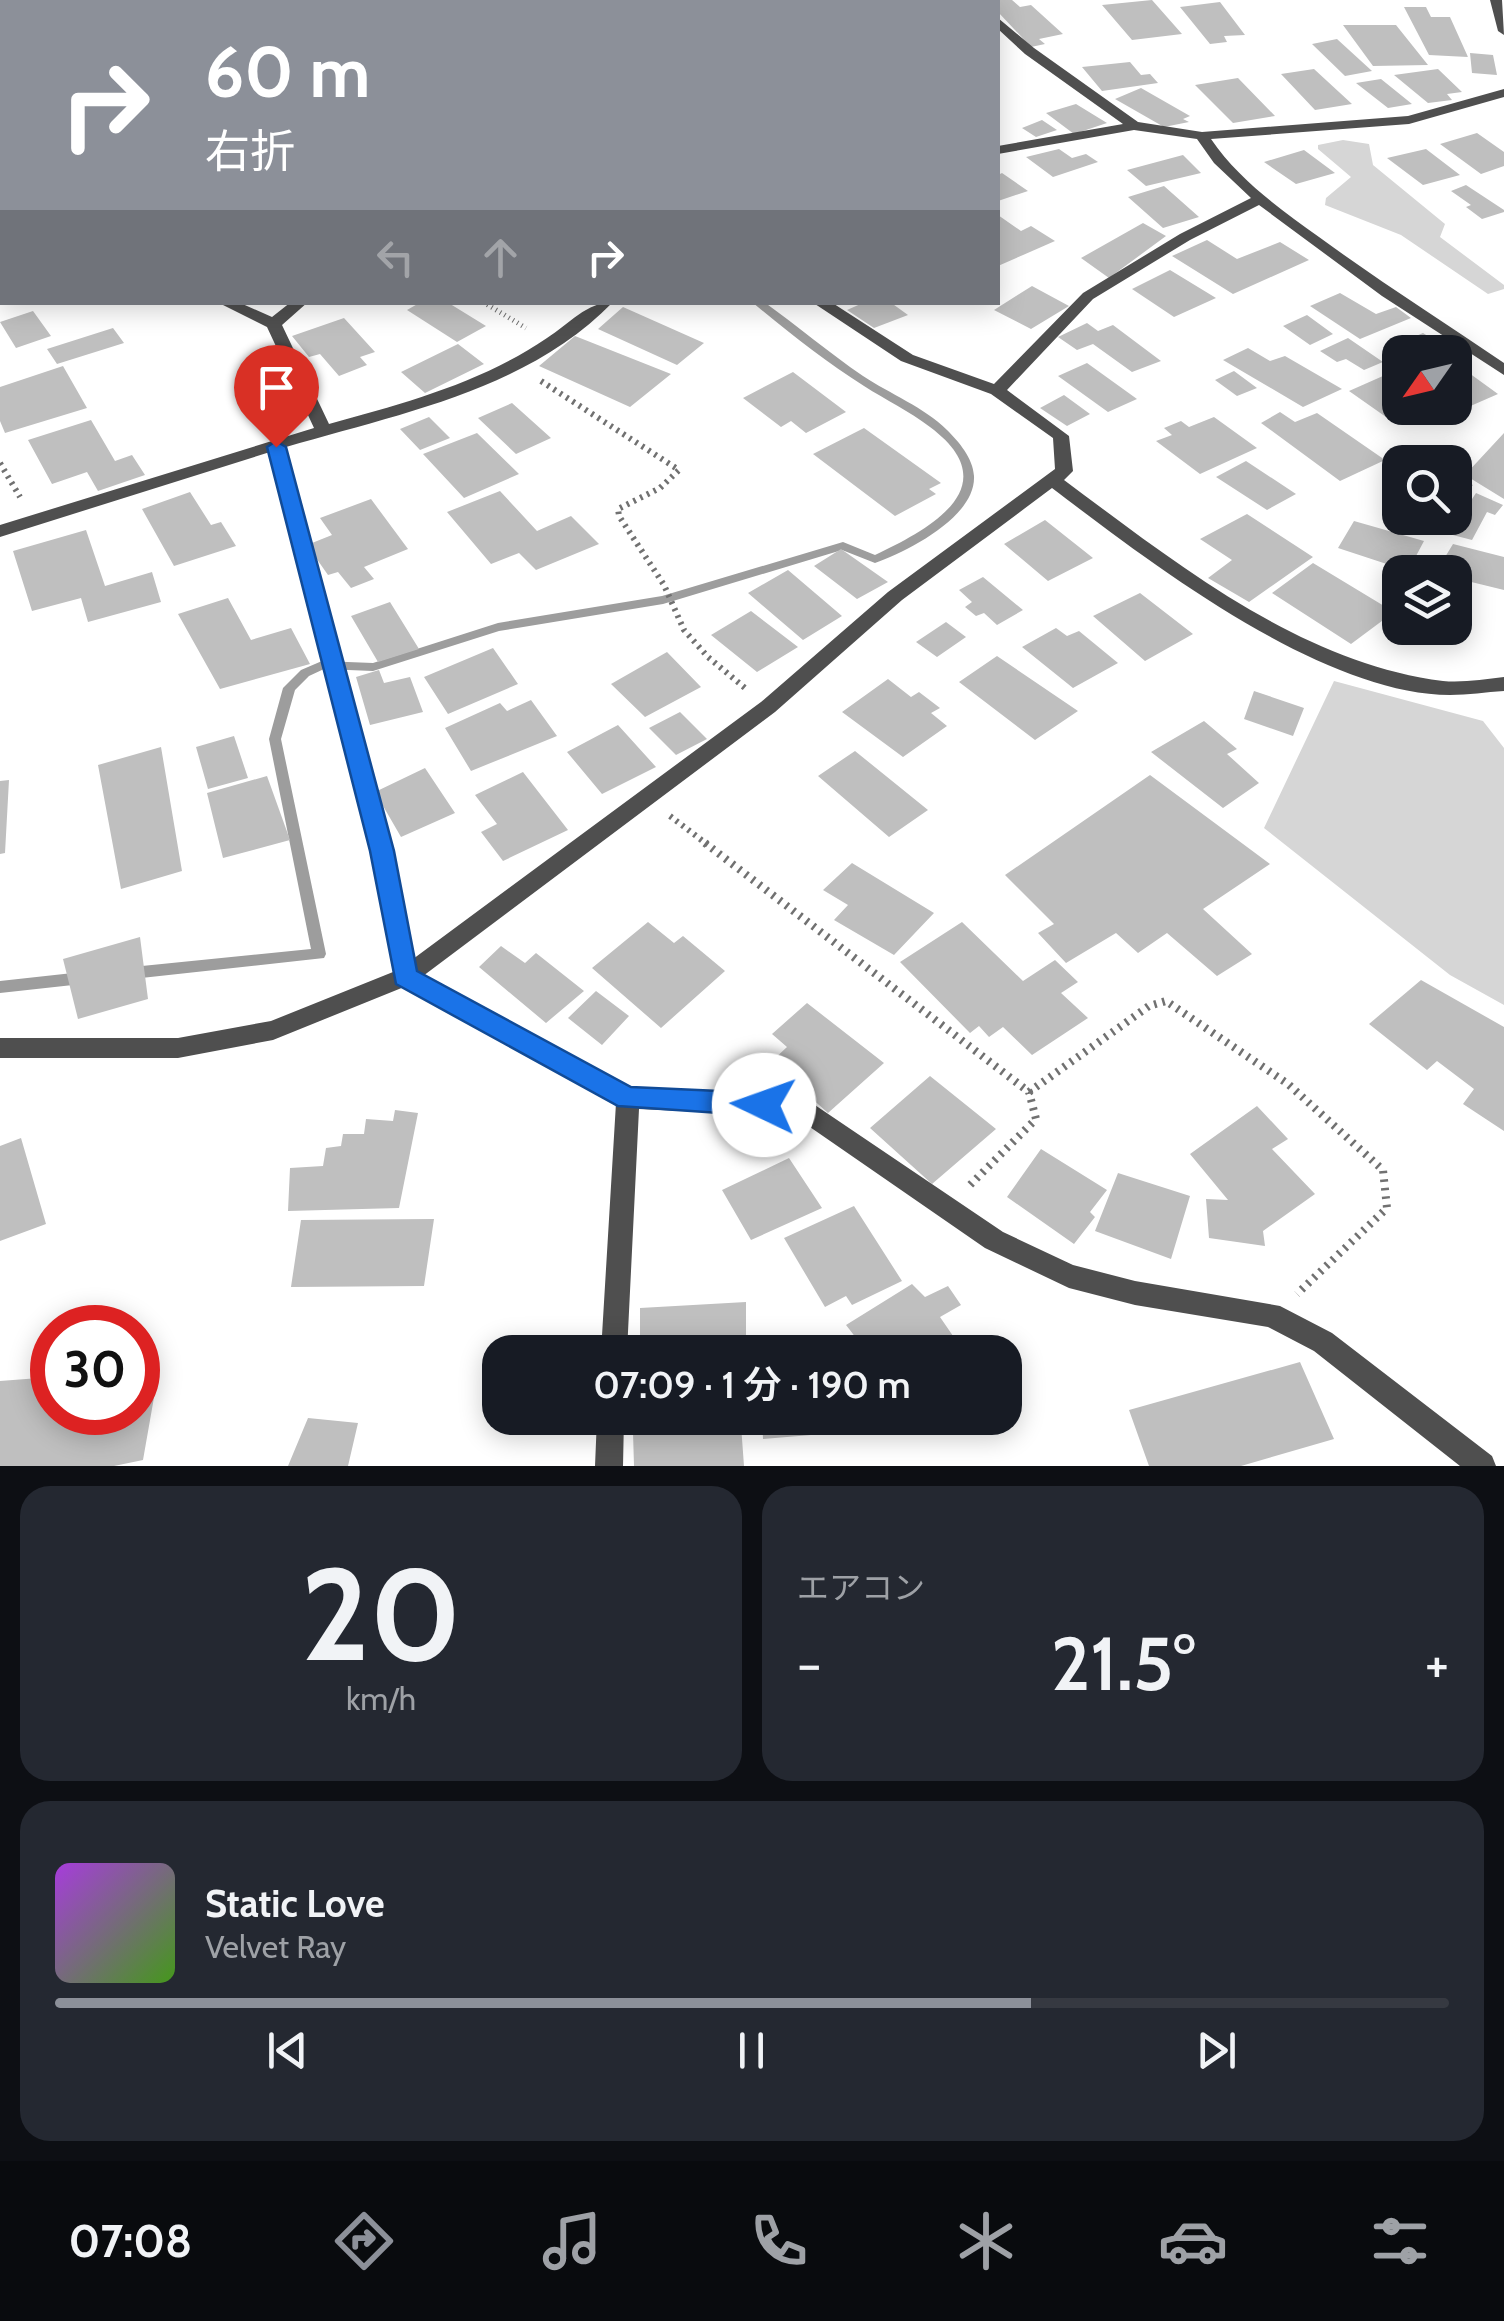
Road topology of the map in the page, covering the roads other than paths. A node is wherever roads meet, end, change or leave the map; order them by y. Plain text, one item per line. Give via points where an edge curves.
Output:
1 (1496, 0) edge
2 (1000, 24) edge
3 (1504, 32) edge
4 (1504, 93) edge
5 (1134, 126) junction
6 (1202, 136) junction
7 (1000, 150) edge
8 (1258, 200) junction
9 (231, 305) edge
10 (297, 305) edge
11 (602, 305) edge
12 (824, 305) edge
13 (274, 324) junction
14 (1504, 370) edge
15 (997, 391) junction
16 (324, 430) junction
17 (276, 447) junction
18 (1052, 480) junction
19 (0, 530) edge
20 (1504, 684) edge
21 (405, 976) junction
22 (0, 1048) edge
23 (628, 1098) junction
24 (615, 1335) edge
25 (610, 1435) edge
26 (608, 1466) edge
27 (1482, 1466) edge

1 - 3 street
2 - 5 street via 1033,57
4 - 6 street via 1408,120
5 - 6 street
5 - 7 street
6 - 8 street
8 - 14 street
8 - 15 street via 1088,296
9 - 13 street
10 - 13 street
11 - 16 street via 521,364 480,384
12 - 15 street via 907,358
13 - 16 street
15 - 18 street via 1061,436 1064,470
16 - 17 street
17 - 19 street
17 - 21 street via 382,851
18 - 20 street via 1202,589 1350,668 1453,688
18 - 21 street via 895,596 768,707
21 - 22 street via 274,1030 178,1048
21 - 23 street
23 - 24 street
23 - 27 street via 798,1106 994,1240 1070,1276 1274,1317 1323,1342
25 - 26 street

